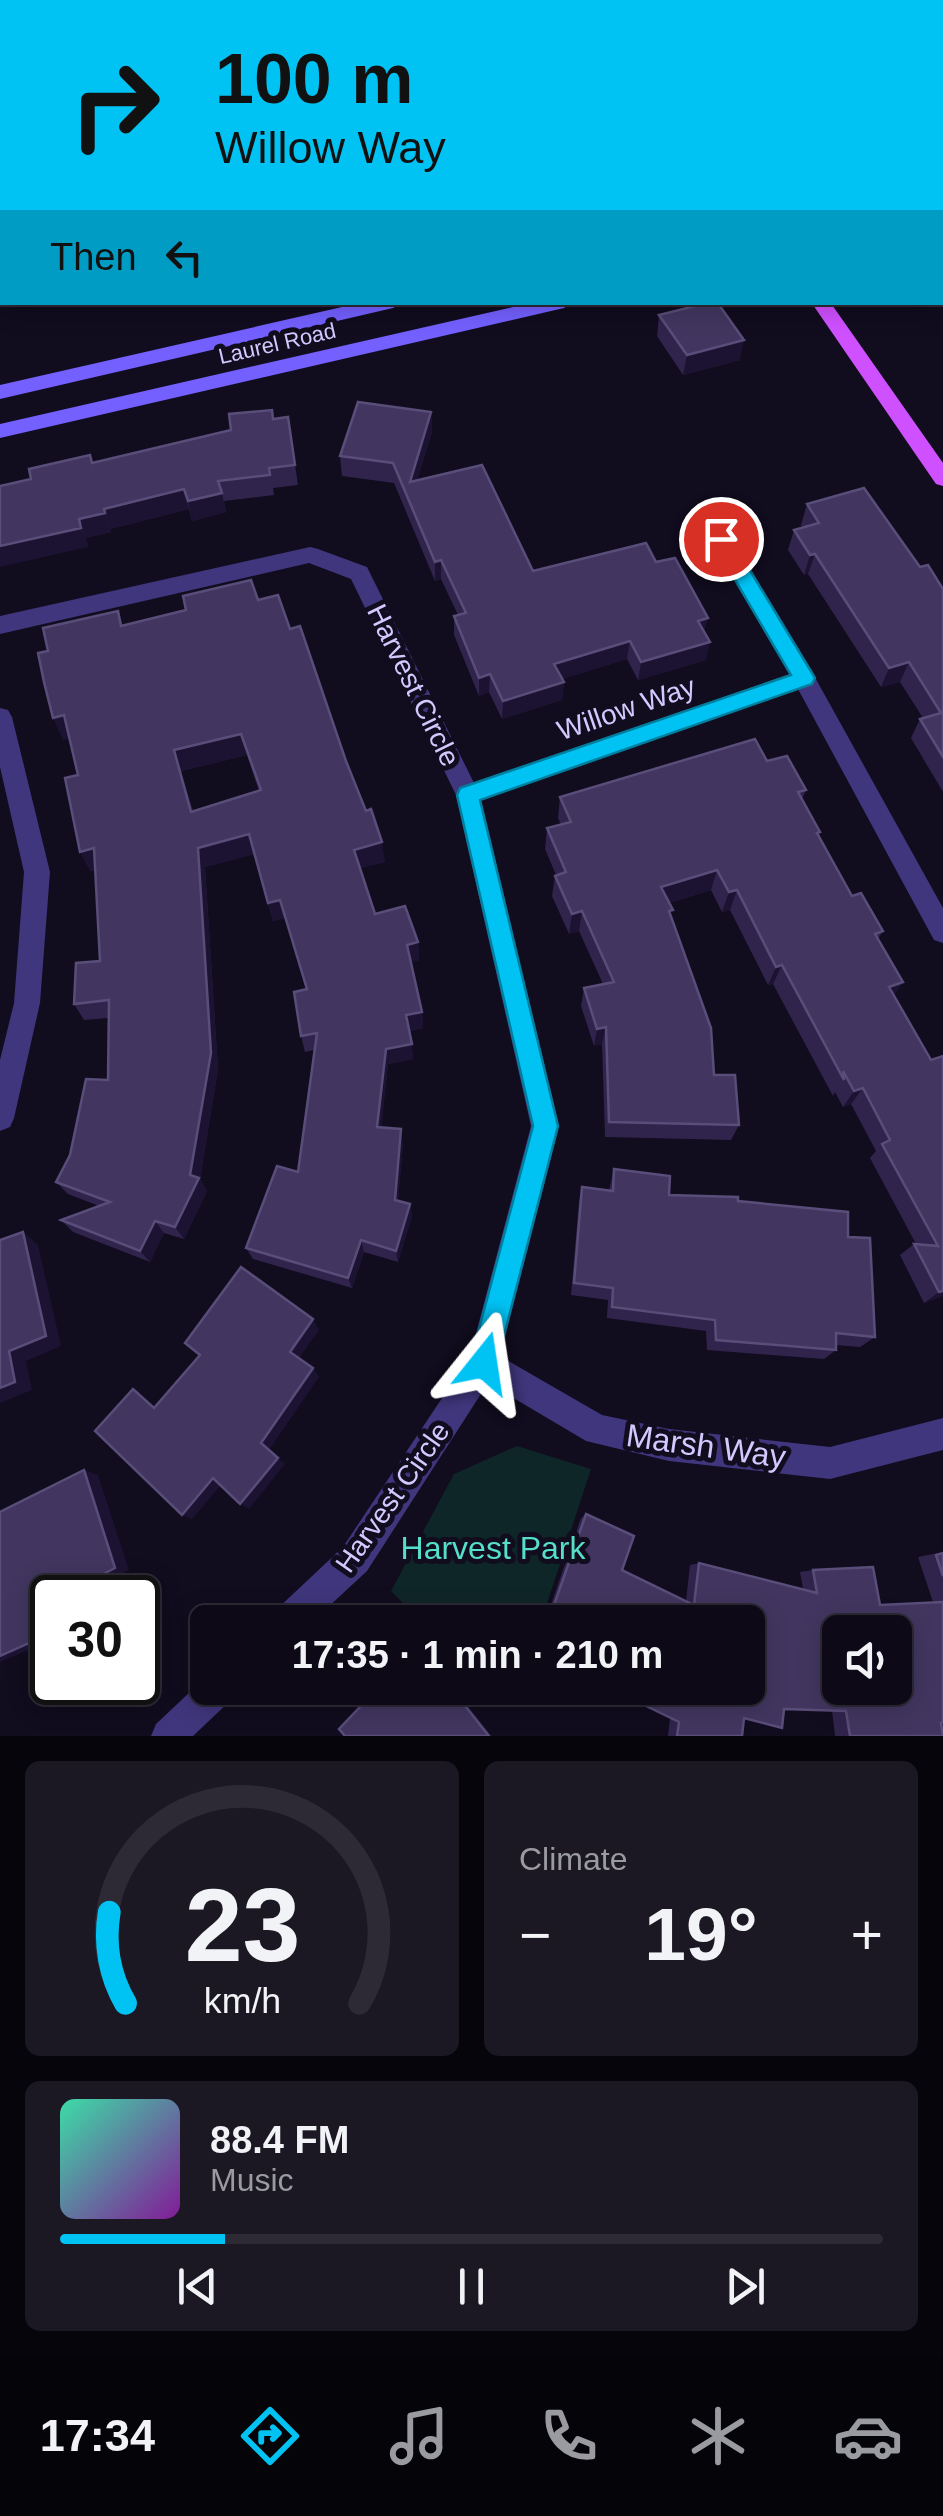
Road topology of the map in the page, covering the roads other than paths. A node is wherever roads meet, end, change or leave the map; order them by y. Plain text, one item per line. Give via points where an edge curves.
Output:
1 (381, 305) edge
2 (551, 305) edge
3 (822, 305) edge
4 (0, 392) edge
5 (0, 431) edge
6 (943, 479) edge
7 (721, 539) dead end
8 (0, 625) edge
9 (804, 678) junction
10 (0, 718) edge
11 (468, 795) junction
12 (943, 932) edge
13 (0, 1118) edge
14 (484, 1363) junction
15 (943, 1434) edge
16 (306, 1605) edge
17 (201, 1705) edge
18 (168, 1736) edge

1 - 4 main road, Laurel Road
2 - 5 main road, Laurel Road
3 - 6 main road
7 - 9 street
8 - 11 street, Harvest Circle via 310,556 358,574
9 - 11 street, Willow Way
9 - 12 street
10 - 13 street via 37,872 27,1003
11 - 14 street, Harvest Circle via 545,1126
14 - 15 street, Marsh Way via 598,1430 669,1445 830,1463
14 - 16 street, Harvest Circle via 355,1559
17 - 18 street

